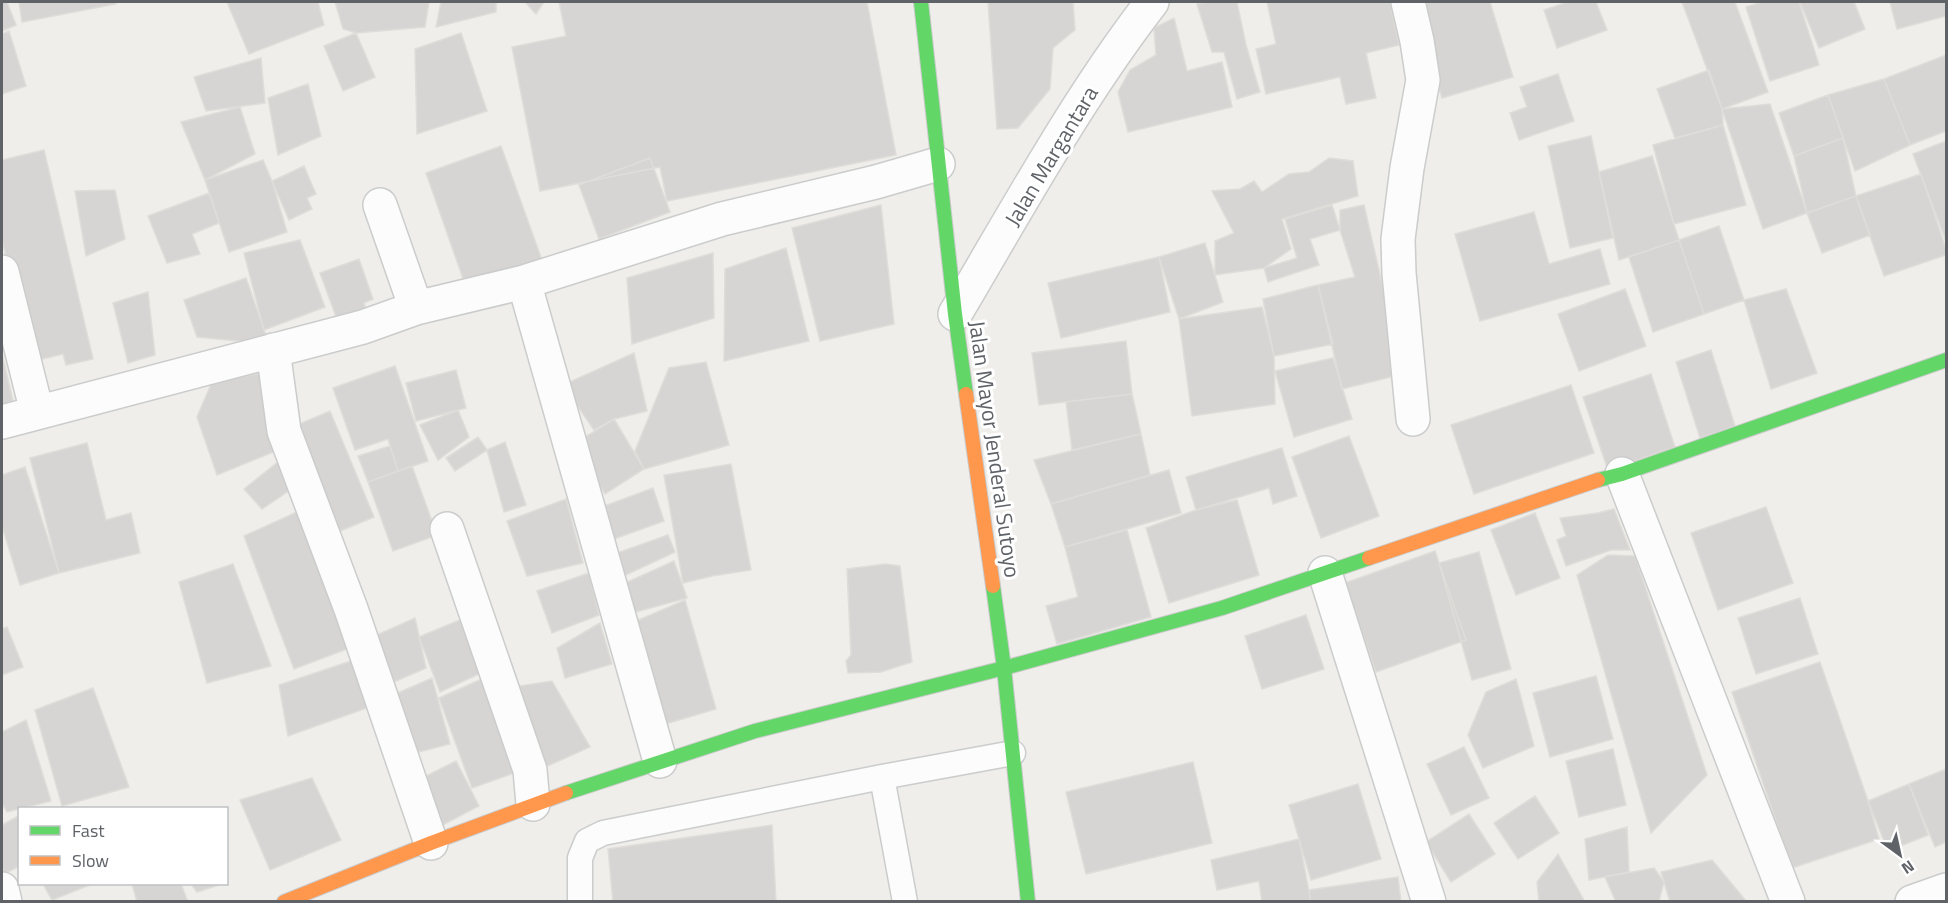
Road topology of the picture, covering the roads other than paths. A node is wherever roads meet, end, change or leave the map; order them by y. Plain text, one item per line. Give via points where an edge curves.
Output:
1 (921, 2) edge
2 (1152, 2) edge
3 (1408, 2) edge
4 (938, 164) junction
5 (380, 205) dead end
6 (2, 272) edge
7 (524, 282) junction
8 (416, 308) junction
9 (955, 314) junction
10 (273, 350) junction
11 (1947, 360) edge
12 (37, 412) junction
13 (1413, 419) dead end
14 (2, 422) edge
15 (1622, 474) junction
16 (447, 530) dead end
17 (1325, 573) junction
18 (1004, 668) junction
19 (1013, 753) junction
20 (660, 761) junction
21 (882, 777) junction
22 (533, 804) junction
23 (431, 843) junction
24 (2, 889) edge
25 (1947, 890) edge
26 (5, 902) edge
27 (284, 902) edge
28 (580, 902) edge
29 (905, 902) edge
30 (1028, 902) edge
31 (1429, 902) edge
32 (1788, 902) edge
33 (1912, 902) edge

1 - 4 street, Jalan Mayor Jenderal Sutoyo
2 - 9 street, Jalan Margantara via 1084,99
3 - 13 street via 1423,80 1398,239
4 - 7 street via 722,219
4 - 9 street, Jalan Mayor Jenderal Sutoyo
5 - 8 street
6 - 12 street
7 - 8 street
7 - 20 street
8 - 10 street via 363,327
9 - 18 street, Jalan Mayor Jenderal Sutoyo
10 - 12 street
10 - 23 street via 284,432 351,609
11 - 15 street
12 - 14 street
15 - 17 street
15 - 32 street
16 - 22 street via 530,770
17 - 18 street via 1222,609
17 - 31 street
18 - 19 street, Jalan Mayor Jenderal Sutoyo
18 - 20 street via 755,731
19 - 21 lane
19 - 30 street, Jalan Mayor Jenderal Sutoyo
20 - 22 street
21 - 28 lane via 603,833 587,841 580,858
21 - 29 lane
22 - 23 street
23 - 27 street
24 - 26 street
25 - 33 street

